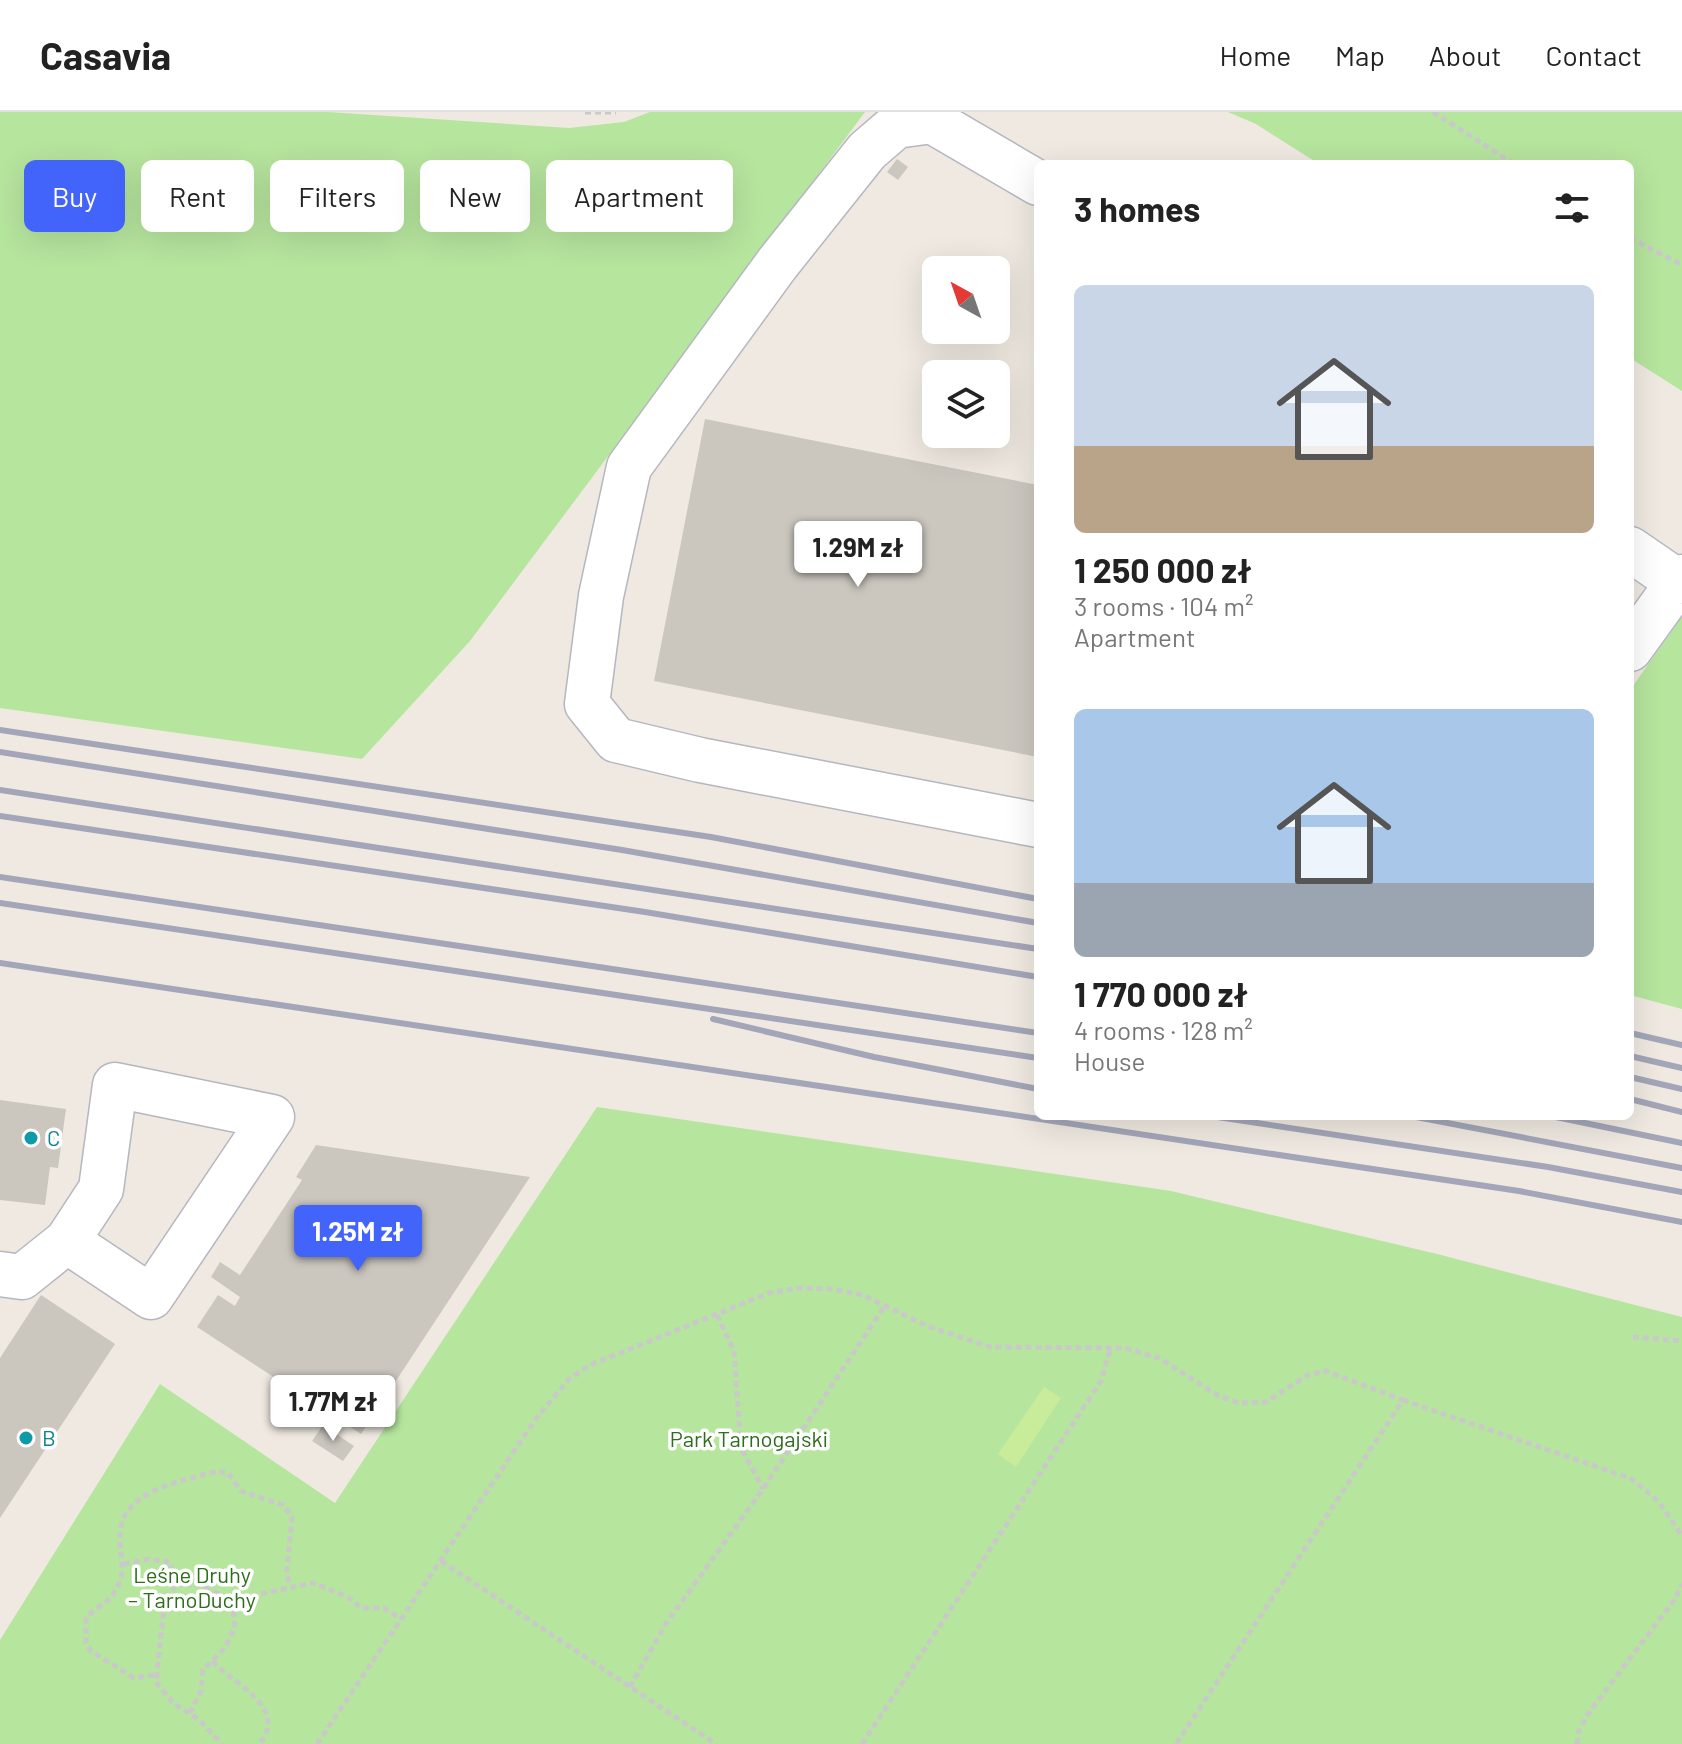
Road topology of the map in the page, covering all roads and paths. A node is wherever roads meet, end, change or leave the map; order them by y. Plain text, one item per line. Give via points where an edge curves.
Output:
1 (585, 112) edge
2 (616, 112) edge
3 (1433, 112) edge
4 (1508, 160) edge
5 (1034, 181) edge
6 (1634, 240) edge
7 (1682, 265) edge
8 (1634, 551) edge
9 (1680, 580) edge
10 (1634, 643) edge
11 (1034, 824) edge
12 (67, 1241) junction
13 (7, 1287) edge
14 (884, 1307) junction
15 (717, 1315) junction
16 (1633, 1337) dead end
17 (1682, 1341) edge
18 (1111, 1347) junction
19 (1403, 1400) junction
20 (763, 1489) junction
21 (1681, 1531) edge
22 (441, 1561) junction
23 (124, 1564) junction
24 (175, 1584) junction
25 (1682, 1584) edge
26 (289, 1586) junction
27 (232, 1600) junction
28 (401, 1619) junction
29 (213, 1661) junction
30 (154, 1675) junction
31 (630, 1687) junction
32 (190, 1713) junction
33 (222, 1744) edge
34 (260, 1744) edge
35 (317, 1744) edge
36 (716, 1744) edge
37 (862, 1744) edge
38 (1176, 1744) edge
39 (1577, 1744) edge

1 - 2 path
3 - 4 path
5 - 11 lane via 932,121 896,126 867,151 629,467 601,596 587,704 616,740
6 - 7 path
8 - 9 lane
9 - 10 lane
12 - 12 lane via 101,1189 115,1085 272,1117 151,1297
12 - 13 lane
14 - 15 path via 863,1295 800,1288 769,1293
14 - 18 path via 990,1347
14 - 20 path
15 - 20 path via 734,1351 741,1448
15 - 22 path via 590,1365 569,1379 535,1420
16 - 17 path
18 - 19 path via 1159,1358 1239,1403 1266,1402 1308,1375 1326,1371
18 - 37 path via 1101,1381
19 - 21 path via 1632,1479 1652,1494
19 - 38 path
20 - 31 path via 665,1625
22 - 28 path
22 - 31 path
23 - 24 path via 170,1562
23 - 26 path via 120,1530 146,1492 217,1471 228,1473 241,1491 283,1505 292,1517
23 - 30 path via 115,1592 86,1618 86,1643 134,1678
24 - 27 path via 199,1585
24 - 30 path via 163,1616
25 - 39 path via 1590,1711
26 - 27 path
26 - 28 path via 313,1583 361,1608 384,1608
27 - 29 path via 235,1627
28 - 35 path
29 - 32 path via 203,1670 201,1691
29 - 34 path via 266,1710 269,1725
30 - 32 path via 163,1694
31 - 36 path
32 - 33 path

